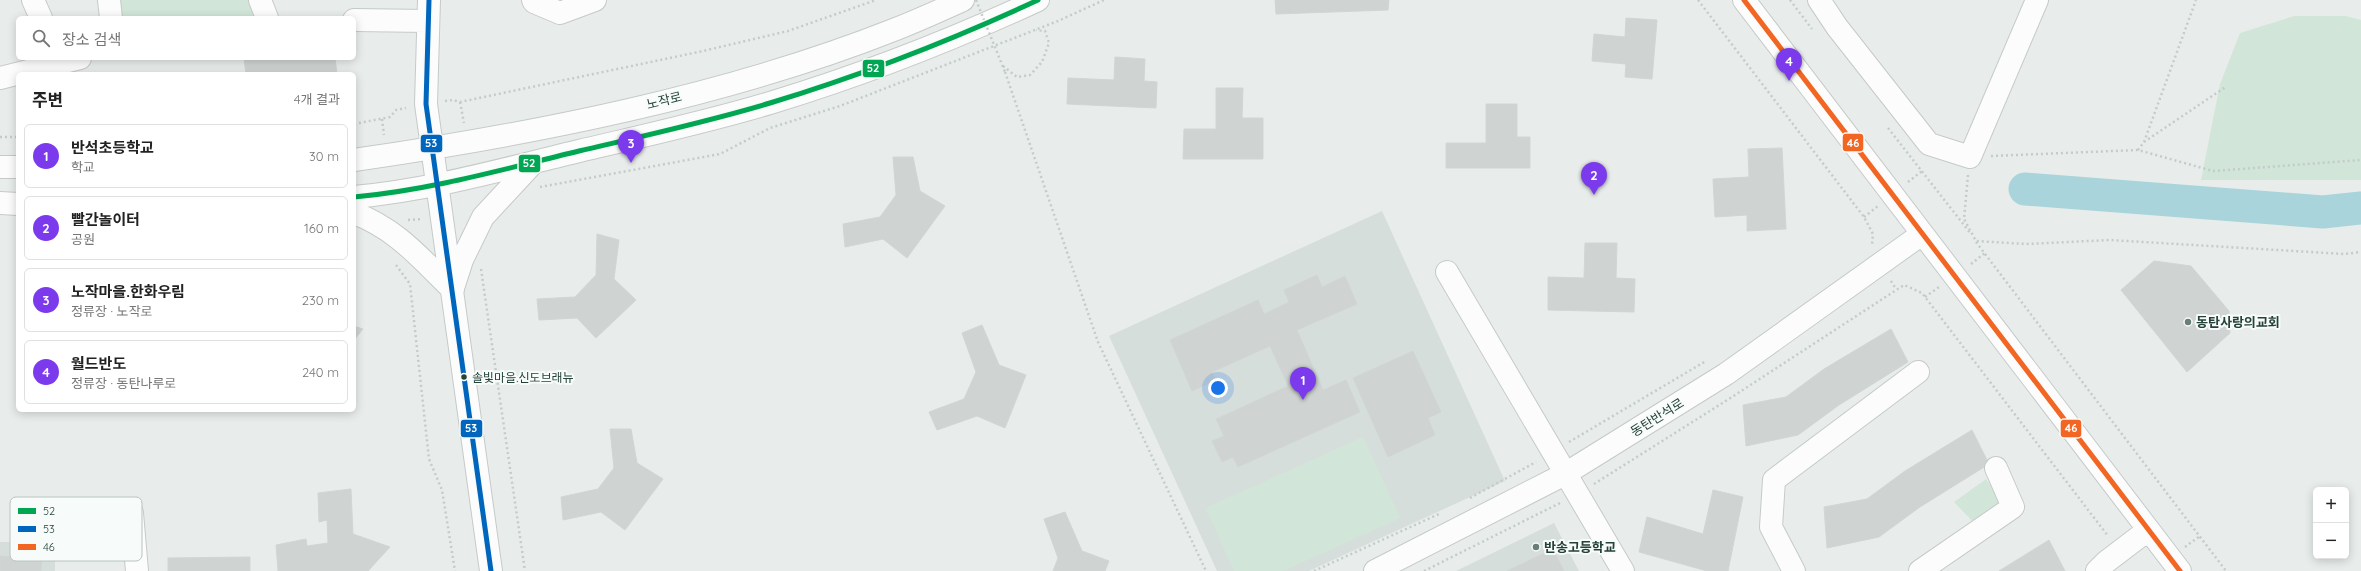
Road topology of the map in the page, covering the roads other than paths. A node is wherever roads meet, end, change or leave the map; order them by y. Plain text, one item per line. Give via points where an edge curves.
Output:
1 (33, 0) edge
2 (109, 0) edge
3 (260, 0) edge
4 (533, 0) edge
5 (595, 0) edge
6 (963, 0) edge
7 (1038, 0) edge
8 (1744, 0) edge
9 (1819, 0) edge
10 (2037, 0) edge
11 (428, 10) edge
12 (40, 16) edge
13 (111, 16) edge
14 (266, 16) edge
15 (356, 20) edge
16 (64, 60) edge
17 (21, 72) edge
18 (16, 74) edge
19 (0, 78) edge
20 (529, 130) junction
21 (433, 149) junction
22 (356, 160) edge
23 (534, 162) junction
24 (0, 166) edge
25 (16, 167) edge
26 (438, 184) junction
27 (356, 197) edge
28 (0, 203) edge
29 (16, 204) edge
30 (356, 214) edge
31 (1922, 234) junction
32 (1447, 272) dead end
33 (453, 290) junction
34 (1918, 372) dead end
35 (1996, 468) dead end
36 (1565, 474) junction
37 (2148, 530) junction
38 (136, 561) edge
39 (137, 571) edge
40 (492, 571) edge
41 (1375, 571) edge
42 (1623, 571) edge
43 (1794, 571) edge
44 (1920, 571) edge
45 (2097, 571) edge
46 (2180, 571) edge

1 - 12 street
2 - 13 street
3 - 14 street
4 - 5 street via 560,13
6 - 20 street, 노작로 via 896,29 802,62 672,99
7 - 23 street via 943,41 824,86 685,127
8 - 31 street
9 - 10 street via 1837,27 1929,144 1970,157
11 - 15 street
11 - 21 street via 426,104
16 - 17 street
18 - 19 street
20 - 21 street, 노작로
20 - 23 street via 518,140 514,151 520,161
21 - 22 street, 노작로
21 - 26 street
23 - 26 street via 471,179
23 - 33 street via 483,217 462,260
24 - 25 street
26 - 27 street via 389,194
26 - 33 street
28 - 29 street
30 - 33 street via 386,227 403,240
31 - 36 street, 동탄반석로 via 1726,374
31 - 37 street
32 - 36 street
33 - 40 street
34 - 43 street via 1774,480 1771,527
35 - 44 street via 2013,507
36 - 41 street, 동탄반석로
36 - 42 street
37 - 45 street
37 - 46 street
38 - 39 street

